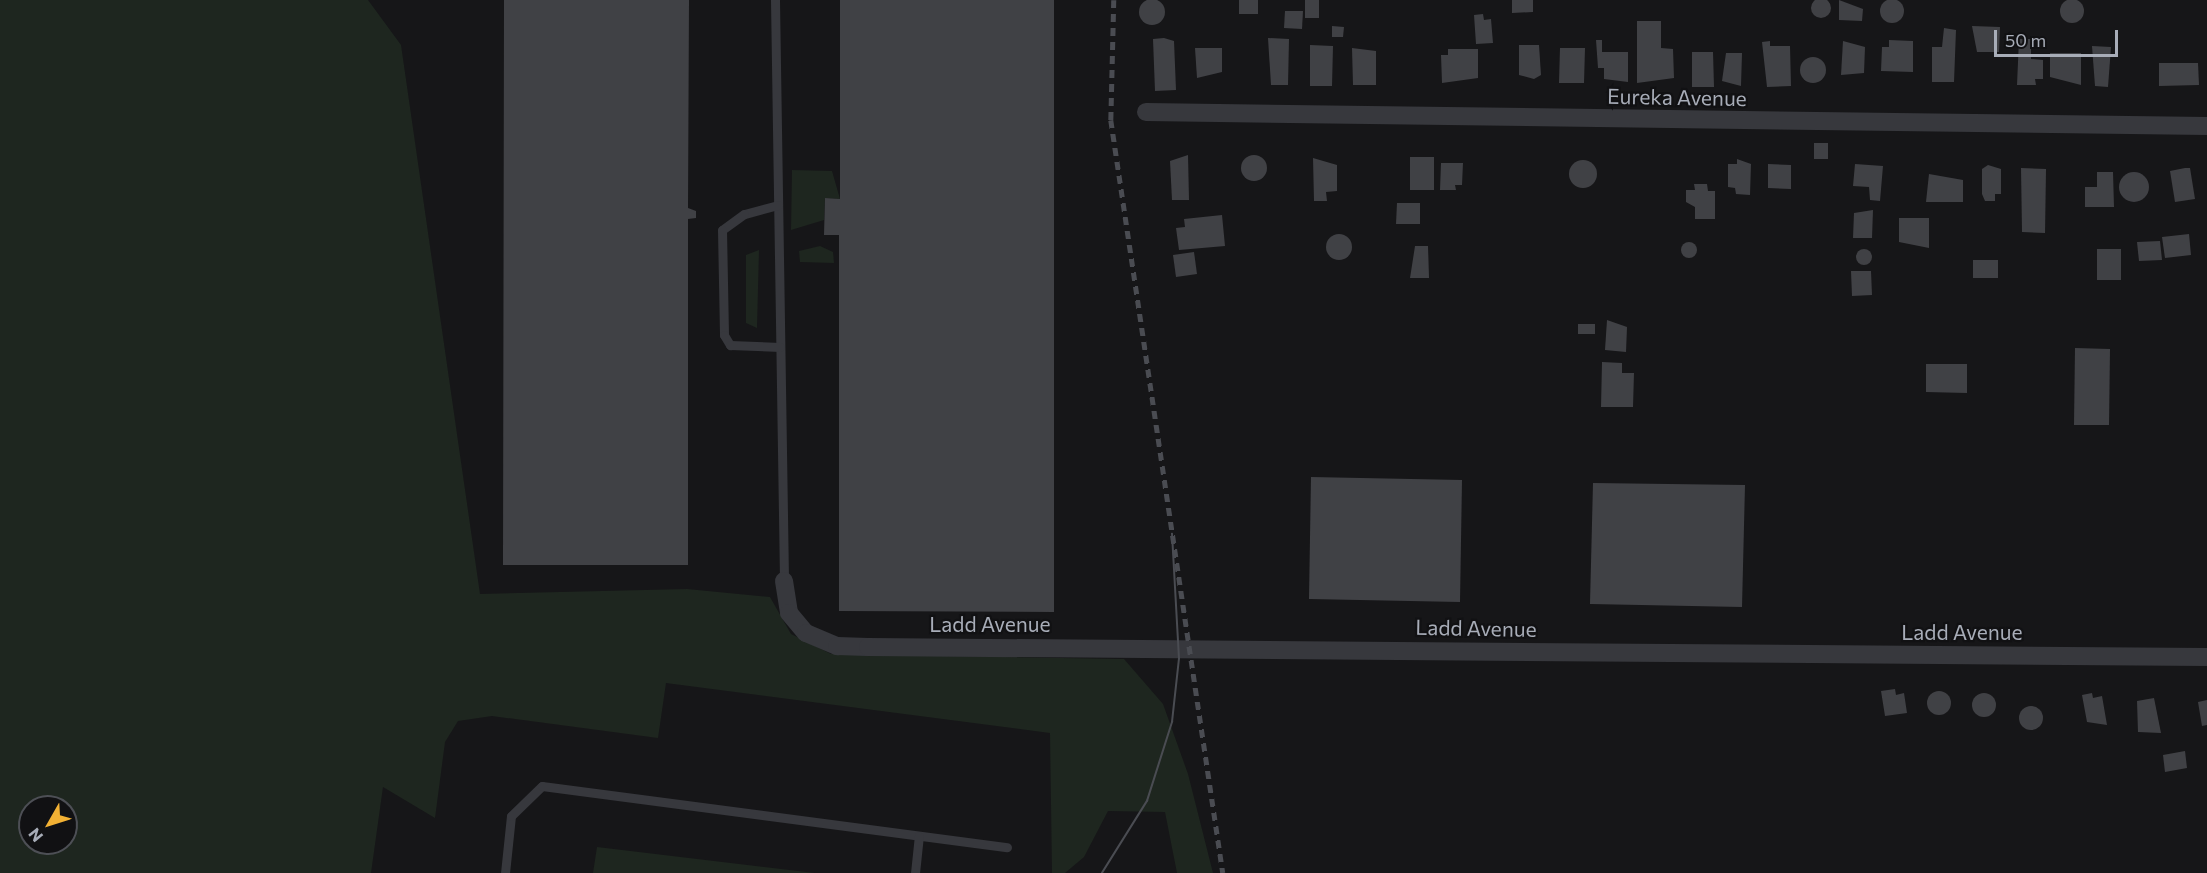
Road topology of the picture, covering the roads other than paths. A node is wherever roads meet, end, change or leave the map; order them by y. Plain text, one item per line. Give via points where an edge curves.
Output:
1 (775, 0) edge
2 (1146, 112) dead end
3 (2207, 126) edge
4 (778, 205) junction
5 (780, 347) junction
6 (784, 581) joint
7 (2207, 657) edge
8 (919, 836) junction
9 (1007, 847) dead end
10 (505, 873) edge
11 (915, 873) edge

1 - 4 lane
2 - 3 street, Eureka Avenue
4 - 5 lane
4 - 5 lane via 727,222 723,277 724,336 730,345
5 - 6 lane
6 - 7 street, Ladd Avenue via 789,613 806,633 837,646
8 - 9 lane
8 - 10 lane via 542,786 511,816
8 - 11 lane

